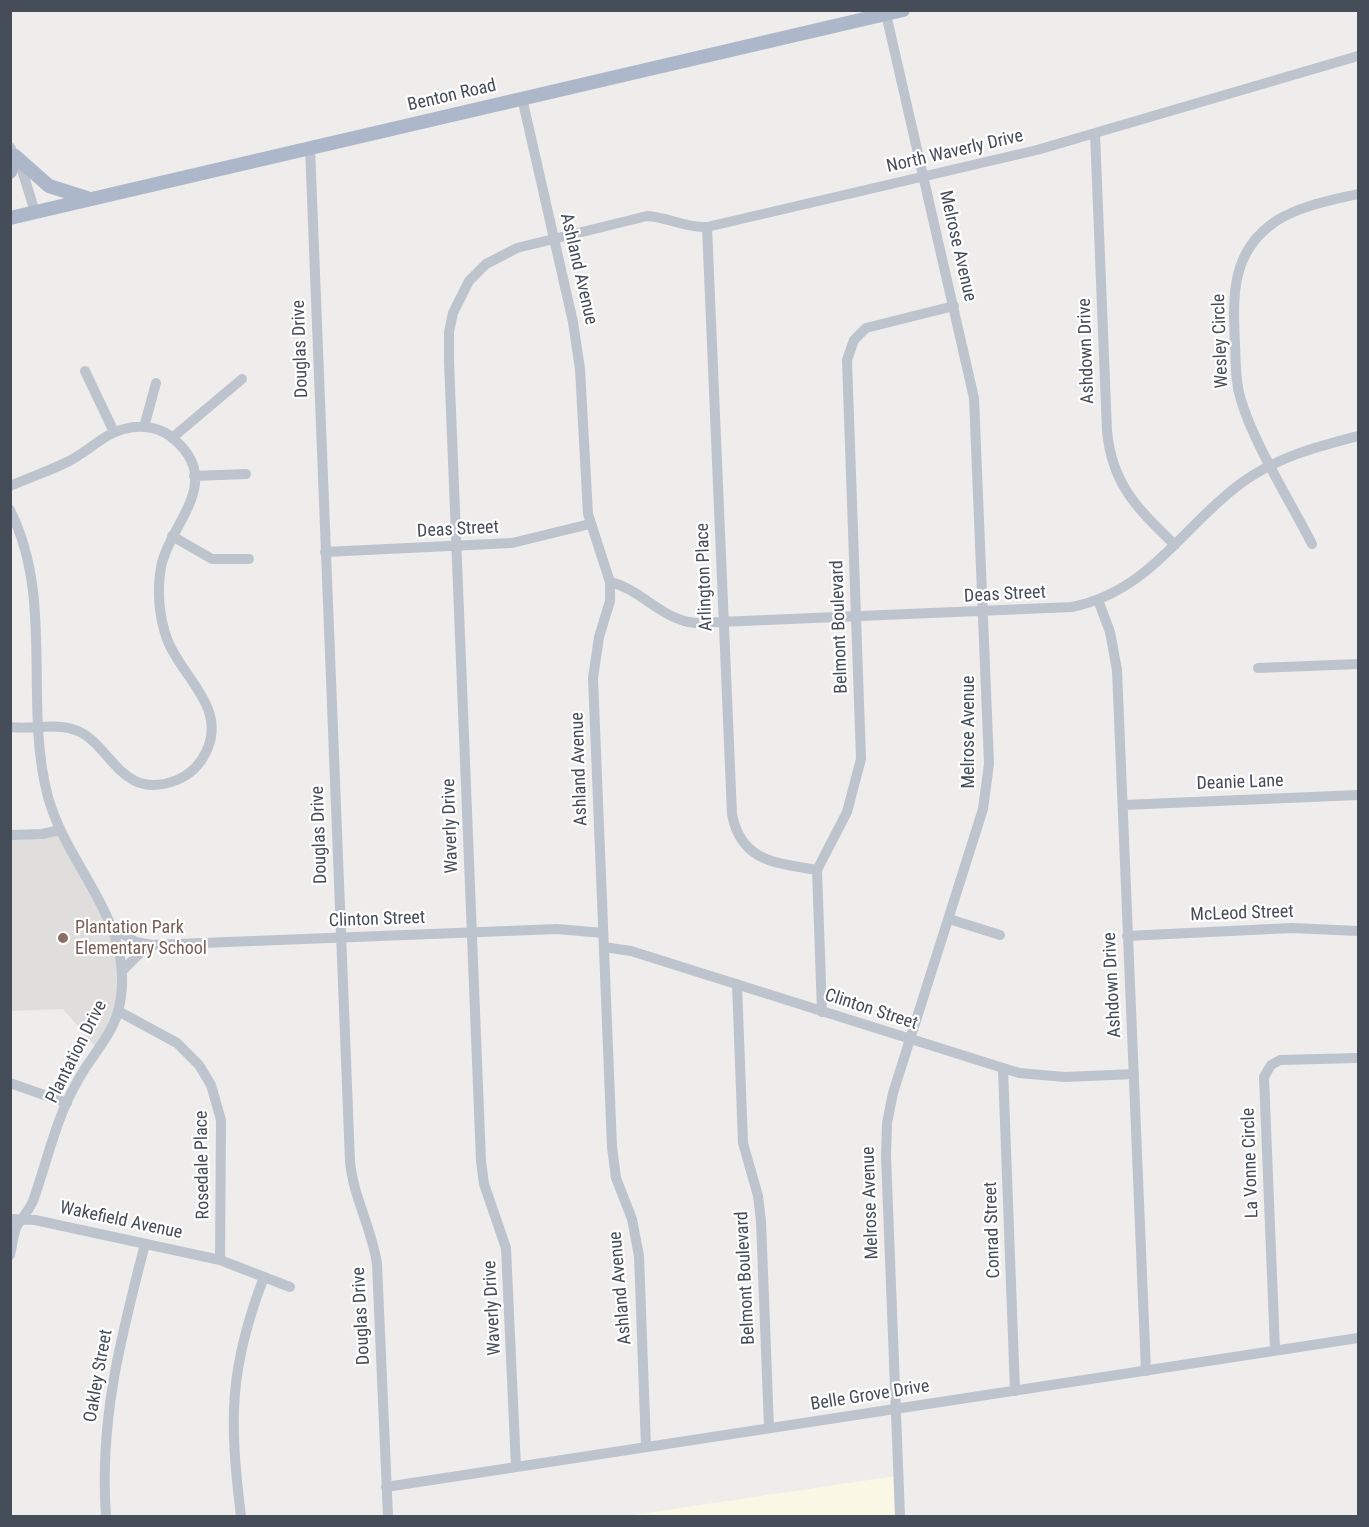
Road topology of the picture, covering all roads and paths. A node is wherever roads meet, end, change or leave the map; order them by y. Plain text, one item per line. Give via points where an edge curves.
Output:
1 (903, 10) edge
2 (886, 14) junction
3 (1359, 56) edge
4 (522, 98) junction
5 (1095, 133) junction
6 (310, 147) junction
7 (13, 152) edge
8 (10, 172) edge
9 (924, 176) junction
10 (1359, 195) edge
11 (91, 199) junction
12 (34, 212) junction
13 (10, 218) edge
14 (707, 227) junction
15 (555, 239) junction
16 (954, 306) junction
17 (86, 371) dead end
18 (242, 379) dead end
19 (156, 383) dead end
20 (144, 427) junction
21 (114, 432) junction
22 (1359, 436) edge
23 (172, 438) junction
24 (1271, 464) junction
25 (246, 474) dead end
26 (194, 476) junction
27 (10, 486) edge
28 (10, 510) edge
29 (590, 524) junction
30 (172, 536) junction
31 (1312, 544) dead end
32 (1175, 545) junction
33 (456, 547) junction
34 (325, 552) junction
35 (249, 558) dead end
36 (610, 582) junction
37 (1098, 600) junction
38 (983, 612) junction
39 (856, 617) junction
40 (724, 622) junction
41 (1359, 664) edge
42 (1258, 668) dead end
43 (10, 727) edge
44 (39, 727) junction
45 (1359, 795) edge
46 (1123, 805) junction
47 (60, 830) junction
48 (10, 835) edge
49 (817, 870) junction
50 (949, 919) junction
51 (113, 928) junction
52 (1359, 931) edge
53 (472, 933) junction
54 (603, 933) junction
55 (1000, 935) dead end
56 (1127, 936) junction
57 (341, 938) junction
58 (152, 945) junction
59 (604, 947) junction
60 (122, 971) junction
61 (736, 984) junction
62 (118, 1011) junction
63 (822, 1012) junction
64 (910, 1040) junction
65 (1359, 1058) edge
66 (1003, 1069) junction
67 (1134, 1074) junction
68 (10, 1083) edge
69 (67, 1103) junction
70 (16, 1219) edge
71 (145, 1244) junction
72 (10, 1255) edge
73 (220, 1260) junction
74 (264, 1276) junction
75 (290, 1287) dead end
76 (1359, 1338) edge
77 (1275, 1350) junction
78 (1146, 1371) junction
79 (1015, 1391) junction
80 (896, 1409) junction
81 (769, 1428) junction
82 (646, 1447) junction
83 (516, 1467) junction
84 (386, 1487) junction
85 (106, 1516) edge
86 (241, 1516) edge
87 (387, 1516) edge
88 (900, 1516) edge

1 - 2 main road, Benton Road
2 - 4 main road, Benton Road
2 - 9 street, Melrose Avenue
3 - 5 street, North Waverly Drive
4 - 6 main road, Benton Road
4 - 15 street, Ashland Avenue
5 - 9 street, North Waverly Drive
5 - 32 street, Ashdown Drive via 1111,455 1129,497
6 - 11 main road, Benton Road
6 - 34 street, Douglas Drive
7 - 8 main road
7 - 11 main road via 50,186
7 - 12 street
9 - 14 street, North Waverly Drive
9 - 16 street, Melrose Avenue
10 - 24 street, Wesley Circle via 1276,221 1256,239 1240,267 1234,299 1238,389 1247,418
11 - 12 main road, Benton Road
12 - 13 main road, Benton Road
14 - 15 street, North Waverly Drive via 647,216
14 - 40 street, Arlington Place
15 - 29 street, Ashland Avenue via 579,354
15 - 33 street, Waverly Drive via 517,248 486,264 469,281 453,313 448,343
16 - 38 street, Melrose Avenue via 976,414
16 - 39 street, Belmont Boulevard via 875,324 859,333 850,349 847,387
17 - 21 street
18 - 23 street
19 - 20 street
20 - 21 street
20 - 23 street via 161,430
21 - 27 street via 69,461
22 - 24 street, Deas Street
23 - 26 street via 189,458
24 - 31 street, Wesley Circle
24 - 32 street, Deas Street via 1218,501
25 - 26 street
26 - 30 street via 195,492 190,507
28 - 44 street, Plantation Drive via 27,555 34,594
29 - 33 street, Deas Street via 512,543
29 - 36 street, Ashland Avenue
30 - 35 street via 212,559
30 - 44 street via 161,565 160,609 173,656 211,714 209,744 199,763 177,780 138,781 123,774 82,733 63,727
32 - 37 street, Deas Street via 1138,579
33 - 34 street, Deas Street
33 - 53 street, Waverly Drive
34 - 57 street, Douglas Drive
36 - 40 street, Deas Street via 682,621
36 - 54 street, Ashland Avenue via 610,602 594,667
37 - 38 street, Deas Street via 1059,609
37 - 46 street, Ashdown Drive via 1110,632 1117,670
38 - 39 street, Deas Street
38 - 50 street, Melrose Avenue via 988,782
39 - 40 street, Deas Street
39 - 49 street, Belmont Boulevard via 860,770 847,812
40 - 49 street, Arlington Place via 731,804 736,830 759,857
41 - 42 street
43 - 44 street
44 - 47 street, Plantation Drive via 44,774
45 - 46 street, Deanie Lane
46 - 56 street, Ashdown Drive
47 - 48 street
47 - 51 street, Plantation Drive
49 - 63 street, Belmont Boulevard
50 - 55 street
50 - 64 street, Melrose Avenue
51 - 58 street, Clinton Street via 136,942
51 - 60 street, Plantation Drive
52 - 56 street, McLeod Street via 1292,928
53 - 54 street, Clinton Street via 557,929
53 - 57 street, Clinton Street
53 - 83 street, Waverly Drive via 481,1161 484,1184 506,1248
54 - 59 street, Ashland Avenue
56 - 67 street, Ashdown Drive
57 - 58 street, Clinton Street
57 - 84 street, Douglas Drive via 351,1167 377,1264
58 - 60 street
59 - 61 street, Clinton Street via 631,951
59 - 82 street, Ashland Avenue via 614,1170 632,1219 639,1256
60 - 62 street, Plantation Drive
61 - 63 street, Clinton Street
61 - 81 street, Belmont Boulevard via 743,1143 761,1221
62 - 69 street, Plantation Drive via 106,1039 76,1082
62 - 73 street, Rosedale Place via 177,1042 211,1085 221,1120
63 - 64 street, Clinton Street
64 - 66 street, Clinton Street
64 - 80 street, Melrose Avenue via 893,1093 886,1138
65 - 77 street, La Vonne Circle via 1280,1060 1266,1073
66 - 67 street, Clinton Street via 1040,1076
66 - 79 street, Conrad Street
67 - 78 street, Ashdown Drive
68 - 69 street
69 - 70 street, Plantation Drive via 32,1204
70 - 71 street, Wakefield Avenue
70 - 72 street, Plantation Drive
71 - 73 street, Wakefield Avenue
71 - 85 street, Oakley Street via 110,1394 104,1471
73 - 74 street, Wakefield Avenue
74 - 75 street, Wakefield Avenue
74 - 86 street via 240,1348 234,1389 232,1451
76 - 77 street, Belle Grove Drive
77 - 78 street, Belle Grove Drive
78 - 79 street, Belle Grove Drive
79 - 80 street, Belle Grove Drive
80 - 81 street, Belle Grove Drive
80 - 88 street, Melrose Avenue
81 - 82 street, Belle Grove Drive
82 - 83 street, Belle Grove Drive
83 - 84 street, Belle Grove Drive
84 - 87 street, Douglas Drive

